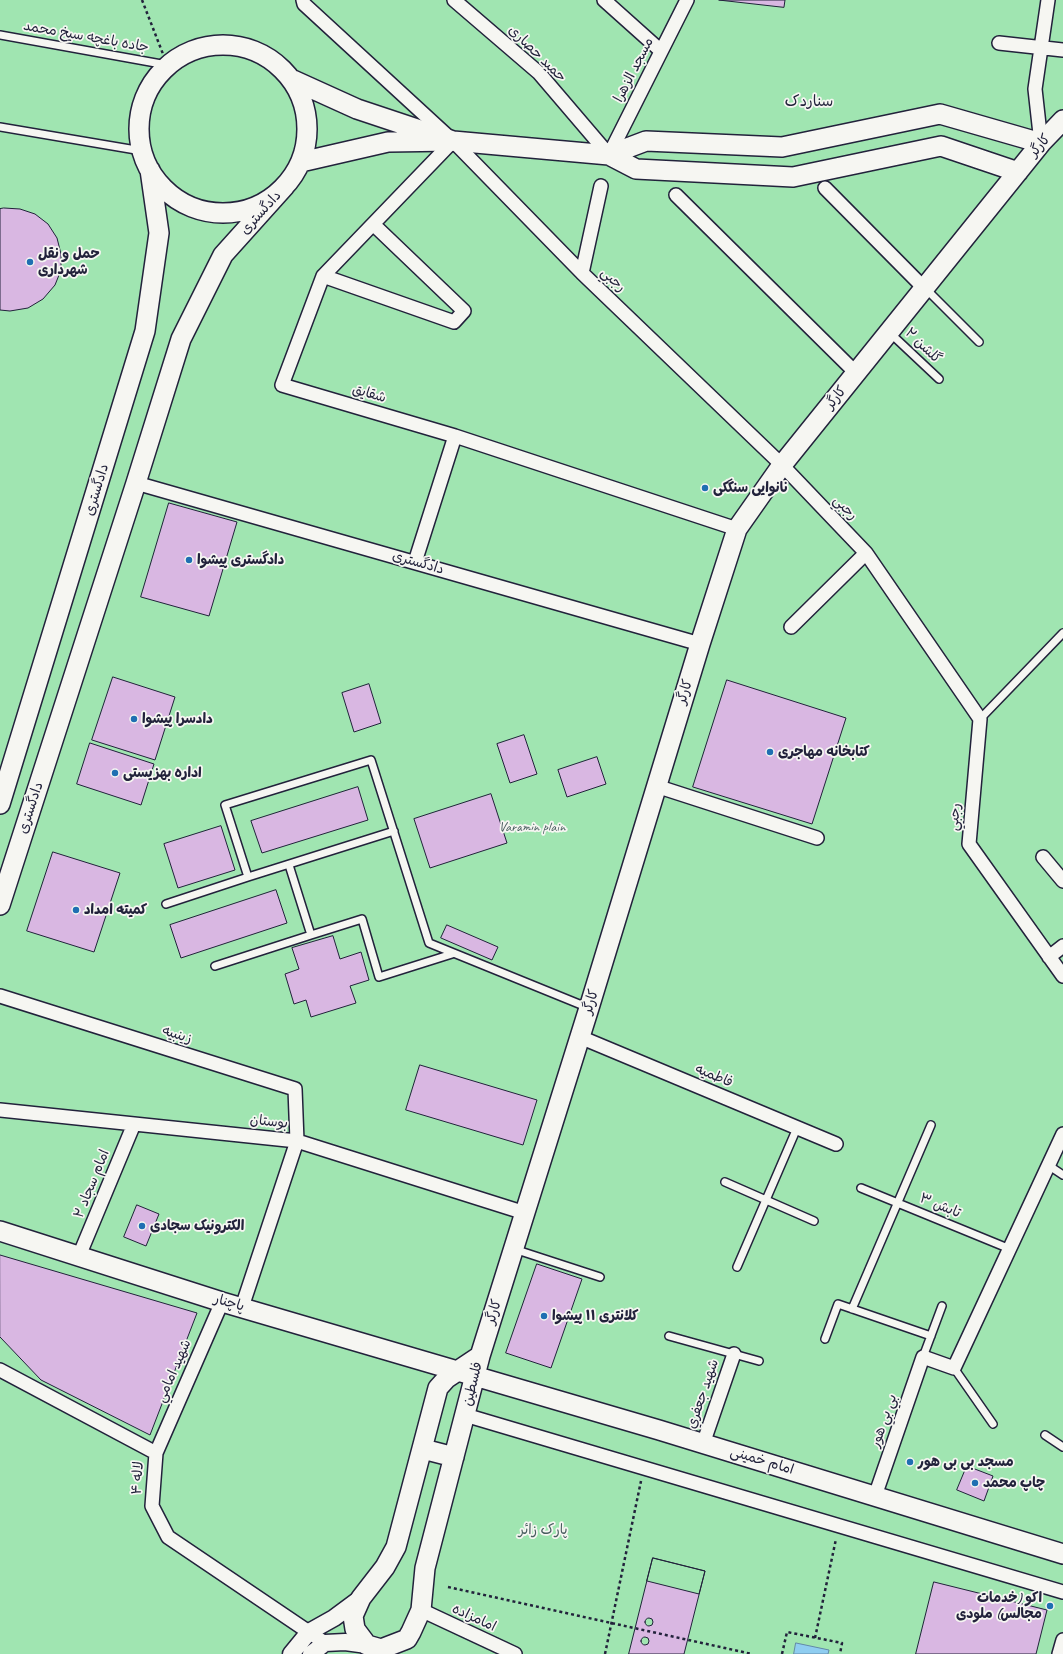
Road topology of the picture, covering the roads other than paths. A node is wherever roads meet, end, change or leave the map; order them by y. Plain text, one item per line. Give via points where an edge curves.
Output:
1 (303, 0) edge
2 (454, 0) edge
3 (604, 0) edge
4 (687, 0) edge
5 (1048, 0) edge
6 (0, 35) edge
7 (999, 43) dead end
8 (1041, 48) junction
9 (1063, 50) edge
10 (661, 51) junction
11 (167, 65) junction
12 (293, 80) junction
13 (1063, 120) edge
14 (0, 127) edge
15 (453, 141) junction
16 (1041, 144) junction
17 (142, 151) junction
18 (609, 154) junction
19 (301, 162) junction
20 (150, 170) junction
21 (1018, 172) junction
22 (285, 186) junction
23 (601, 186) dead end
24 (825, 188) dead end
25 (676, 196) dead end
26 (373, 224) junction
27 (582, 272) junction
28 (323, 276) junction
29 (924, 288) junction
30 (889, 331) junction
31 (979, 342) dead end
32 (856, 373) junction
33 (939, 379) dead end
34 (455, 436) junction
35 (782, 465) junction
36 (136, 483) junction
37 (737, 529) junction
38 (866, 553) junction
39 (415, 562) junction
40 (792, 627) dead end
41 (1063, 633) edge
42 (700, 644) junction
43 (980, 719) junction
44 (656, 786) junction
45 (0, 804) edge
46 (394, 831) junction
47 (817, 838) dead end
48 (1043, 856) dead end
49 (289, 864) junction
50 (248, 877) junction
51 (1063, 881) edge
52 (166, 904) dead end
53 (0, 905) edge
54 (311, 935) junction
55 (1063, 946) edge
56 (452, 954) junction
57 (1049, 957) junction
58 (215, 966) dead end
59 (1063, 976) edge
60 (0, 996) edge
61 (589, 1008) junction
62 (580, 1037) junction
63 (0, 1110) edge
64 (134, 1124) junction
65 (931, 1125) dead end
66 (797, 1128) junction
67 (1063, 1134) edge
68 (297, 1141) junction
69 (836, 1144) dead end
70 (1048, 1165) junction
71 (1063, 1175) edge
72 (725, 1182) dead end
73 (861, 1188) dead end
74 (766, 1200) junction
75 (896, 1203) junction
76 (525, 1213) junction
77 (814, 1221) dead end
78 (0, 1230) edge
79 (1010, 1248) junction
80 (514, 1249) junction
81 (79, 1256) junction
82 (737, 1266) dead end
83 (600, 1277) dead end
84 (222, 1302) junction
85 (942, 1306) dead end
86 (242, 1307) junction
87 (852, 1309) junction
88 (669, 1336) dead end
89 (931, 1336) junction
90 (825, 1339) dead end
91 (734, 1354) junction
92 (480, 1356) joint
93 (923, 1357) junction
94 (422, 1361) junction
95 (759, 1361) dead end
96 (954, 1368) junction
97 (0, 1370) edge
98 (468, 1373) junction
99 (438, 1388) junction
100 (465, 1415) junction
101 (993, 1424) dead end
102 (1044, 1435) dead end
103 (704, 1444) junction
104 (1063, 1447) edge
105 (423, 1449) junction
106 (156, 1453) junction
107 (454, 1457) junction
108 (875, 1496) junction
109 (1063, 1554) edge
110 (1063, 1592) edge
111 (361, 1598) junction
112 (421, 1610) junction
113 (309, 1632) junction
114 (1063, 1640) edge
115 (325, 1643) junction
116 (407, 1646) edge
117 (369, 1650) edge
118 (291, 1654) edge
119 (311, 1654) edge
120 (515, 1654) edge
121 (1059, 1654) edge

1 - 15 street via 304,4
2 - 18 street, حمید حصاری via 539,73
3 - 10 street
4 - 10 street, مسجد الزهرا
5 - 8 street
6 - 11 lane, جاده باغچه سیخ محمد
7 - 8 street
8 - 9 street
8 - 16 street via 1035,89
10 - 18 street, مسجد الزهرا
11 - 12 main road via 191,51 219,44 248,48 273,60
11 - 17 main road via 150,88 140,115
12 - 15 main road via 357,109
12 - 19 main road via 305,106 308,134
13 - 16 main road, کارگر
14 - 17 lane
15 - 18 main road
15 - 19 main road via 388,142
15 - 26 street, شقايق
15 - 27 street, رجبي
16 - 18 main road via 940,114 782,147 646,141
16 - 21 main road, کارگر
17 - 20 main road
18 - 21 main road via 636,169 793,177 941,146
19 - 22 main road
20 - 22 main road via 166,190 187,205 212,212 238,211 263,203
20 - 45 main road, دادگستری via 159,233 145,331
21 - 29 main road, کارگر
22 - 36 main road, دادگستری via 223,255 180,339
23 - 27 street
24 - 29 street
25 - 32 street
26 - 28 street, شقايق
26 - 28 street via 464,311 454,322
27 - 35 street, رجبي
28 - 34 street, شقايق via 282,385
29 - 30 main road, کارگر
29 - 31 lane
30 - 32 main road, کارگر
30 - 33 lane, گلشن ۲
32 - 35 main road, کارگر
34 - 37 street, شقايق
34 - 39 street
35 - 37 main road, کارگر
35 - 38 street, رجبي
36 - 39 street, دادگستری
36 - 53 main road, دادگستری
37 - 42 main road, کارگر
38 - 40 street
38 - 43 street, رجبي
39 - 42 street, دادگستری
41 - 43 lane
42 - 44 main road, کارگر
43 - 57 street, رجبي via 969,844
44 - 47 street
44 - 61 main road, کارگر
46 - 49 lane
46 - 50 lane via 371,760 225,805
46 - 56 lane via 429,943
48 - 51 street
49 - 50 lane
49 - 54 lane
50 - 52 lane
54 - 56 lane via 362,919 379,978
54 - 58 lane
55 - 57 street
56 - 61 lane
57 - 59 street, رجبي
60 - 68 street, زينبيه via 295,1089
61 - 62 main road, کارگر
62 - 66 street, فاطميه
62 - 76 main road, کارگر
63 - 64 street, بوستان
64 - 68 street, بوستان
64 - 81 street, امام سجاد ۲
65 - 75 lane
66 - 69 street, فاطميه
66 - 74 lane
67 - 70 street
68 - 76 street, بوستان
68 - 86 street
70 - 71 lane
70 - 79 street
72 - 74 lane
73 - 75 lane, تابش ۳
74 - 77 lane
74 - 82 lane
75 - 79 lane, تابش ۳
75 - 87 lane
76 - 80 main road, کارگر
78 - 81 main road, پاچنار
79 - 96 street
80 - 83 lane
80 - 92 main road, کارگر
81 - 84 main road, پاچنار
84 - 86 main road, پاچنار
84 - 106 street, شهيد امامي
85 - 89 lane
86 - 94 main road, پاچنار
87 - 89 lane
87 - 90 lane via 838,1304
88 - 91 lane
89 - 93 lane
91 - 95 lane
91 - 103 street, شهيد جعفري
92 - 98 main road, فلسطین
93 - 96 street
93 - 108 street, بي بي هور
94 - 98 main road, پاچنار
94 - 99 main road
96 - 101 lane
97 - 106 street, لاله ۴
98 - 99 main road, فلسطین via 446,1378
98 - 100 main road, فلسطین
98 - 103 main road, امام خمینی
99 - 105 main road
100 - 107 main road, فلسطین
100 - 110 street
102 - 104 lane
103 - 108 main road, امام خمینی
105 - 107 main road
105 - 111 main road via 396,1547 385,1567
106 - 113 street, لاله ۴ via 152,1506 168,1537
107 - 112 main road, فلسطین via 425,1568
108 - 109 main road, امام خمینی
111 - 113 street
111 - 117 main road via 353,1616 355,1629
112 - 116 main road, فلسطین
112 - 120 street, امامزاده
113 - 115 street, لاله ۴
113 - 118 street
114 - 121 street
115 - 117 street via 345,1642
115 - 119 street
116 - 117 main road, فلسطین

